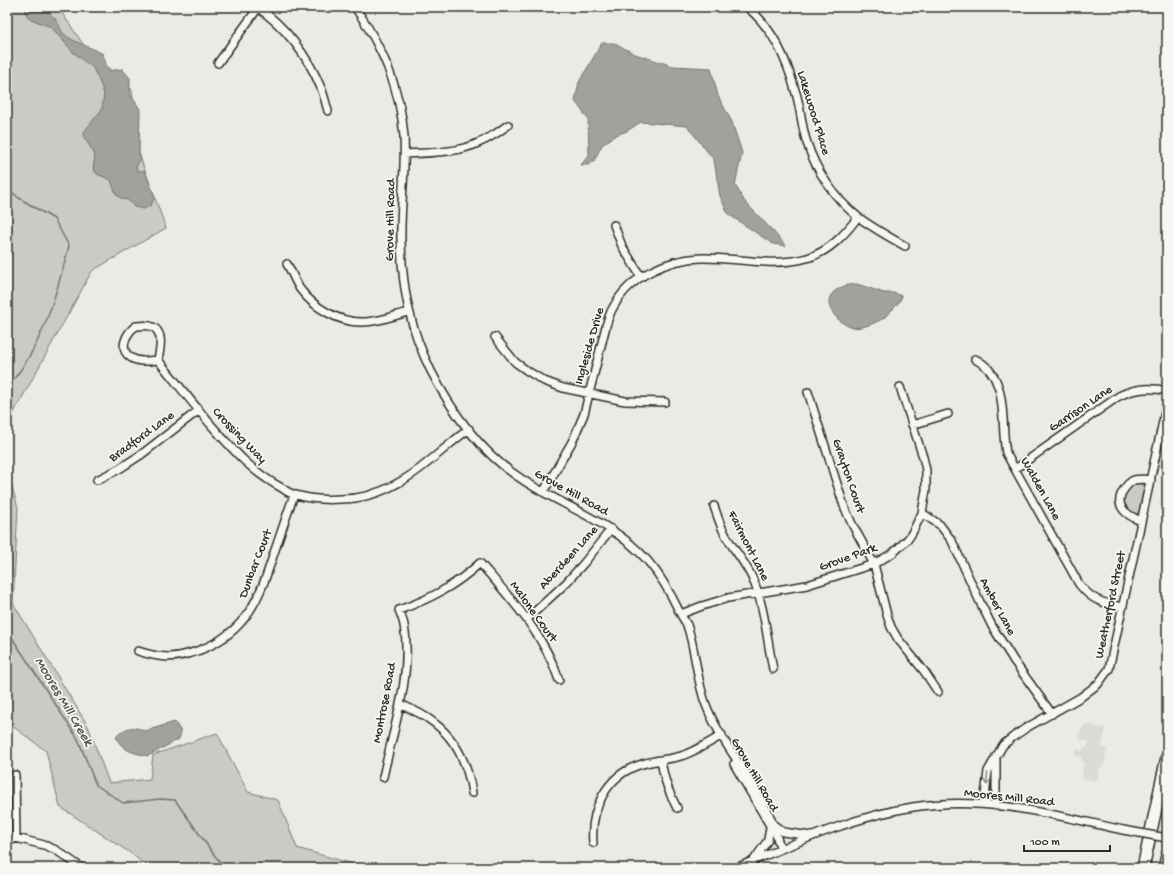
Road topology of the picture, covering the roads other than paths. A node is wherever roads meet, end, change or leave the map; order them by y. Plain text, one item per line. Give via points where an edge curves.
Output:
1 (257, 7) edge
2 (355, 7) edge
3 (747, 7) edge
4 (218, 63) dead end
5 (328, 112) dead end
6 (508, 125) dead end
7 (404, 154) junction
8 (858, 217) junction
9 (614, 225) dead end
10 (905, 246) dead end
11 (287, 264) dead end
12 (641, 277) junction
13 (408, 312) junction
14 (495, 337) dead end
15 (974, 359) dead end
16 (158, 360) junction
17 (900, 387) dead end
18 (1167, 391) edge
19 (808, 392) dead end
20 (589, 394) junction
21 (665, 402) dead end
22 (1167, 403) edge
23 (199, 410) junction
24 (948, 414) dead end
25 (912, 425) junction
26 (469, 429) junction
27 (1015, 469) junction
28 (97, 480) dead end
29 (1150, 480) junction
30 (544, 491) junction
31 (294, 495) junction
32 (714, 506) dead end
33 (922, 512) junction
34 (1142, 521) junction
35 (611, 530) junction
36 (874, 564) junction
37 (758, 594) junction
38 (1123, 607) junction
39 (399, 610) joint
40 (681, 614) junction
41 (527, 619) junction
42 (138, 651) dead end
43 (773, 669) dead end
44 (559, 680) dead end
45 (938, 692) dead end
46 (400, 704) junction
47 (1052, 714) junction
48 (720, 736) junction
49 (996, 756) junction
50 (1167, 757) edge
51 (661, 760) junction
52 (15, 775) dead end
53 (383, 777) dead end
54 (472, 793) dead end
55 (984, 804) junction
56 (996, 806) junction
57 (677, 808) dead end
58 (773, 828) junction
59 (814, 836) junction
60 (16, 838) junction
61 (1167, 838) edge
62 (7, 842) edge
63 (593, 843) dead end
64 (781, 849) junction
65 (1167, 856) edge
66 (754, 860) junction
67 (82, 868) edge
68 (736, 868) edge
69 (1143, 868) edge
70 (1164, 868) edge

1 - 4 street
1 - 5 street via 280,26 301,52 321,88
2 - 7 street, Grove Hill Road via 372,32 391,76 400,108
3 - 8 street, Lakewood Place via 768,30 786,65 796,90 807,142 815,162 834,192
6 - 7 street via 468,148 442,153
7 - 13 street, Grove Hill Road via 401,240
8 - 10 street, Lakewood Place
8 - 12 street, Ingleside Drive via 832,245 808,258 782,263 722,259 681,260
9 - 12 street via 622,246
11 - 13 street via 300,289 315,304 344,320 365,322
12 - 20 street, Ingleside Drive via 617,300 611,312
13 - 26 street, Grove Hill Road via 430,370
14 - 20 street via 510,357 544,381
15 - 27 street, Walden Lane via 988,368 1000,390 1004,443 1006,453
16 - 16 street via 161,340 155,329 149,326 136,326 131,329 125,340 130,358 142,362
16 - 23 street, Crossing Way
17 - 25 street, Grove Park
18 - 27 street, Garrison Lane via 1156,388 1136,389 1119,396
19 - 36 street, Grayton Court via 844,506
20 - 21 street via 634,402
20 - 30 street, Ingleside Drive via 573,440
22 - 29 street, Weatherford Street
23 - 28 street, Bradford Lane via 142,454
23 - 31 street, Crossing Way via 249,466
24 - 25 street
25 - 33 street, Grove Park via 926,470
26 - 30 street, Grove Hill Road via 485,449 506,467 522,480
26 - 31 street, Crossing Way via 413,474 383,490 350,499 320,500
27 - 38 street, Walden Lane via 1085,592 1100,602
29 - 34 street, Weatherford Street
29 - 34 street via 1134,480 1127,484 1120,497 1124,511
30 - 35 street, Grove Hill Road
31 - 42 street, Dunbar Court via 263,586 251,611 238,626 210,646 189,654 161,658
32 - 37 street, Fairmont Lane via 725,535 748,570
33 - 36 street, Grove Park via 908,539 893,553
33 - 47 street, Amber Lane via 940,525 952,541 992,626
34 - 38 street, Weatherford Street
35 - 40 street, Grove Hill Road via 631,544 646,560 672,594
35 - 41 street, Aberdeen Lane via 566,583
36 - 37 street, Grove Park via 807,585
36 - 45 street, Grayton Court via 891,627
37 - 40 street, Grove Park via 728,598
37 - 43 street, Fairmont Lane
38 - 47 street, Weatherford Street via 1109,669 1098,684
39 - 41 street, Malone Court via 422,602 448,588 480,563
39 - 46 street, Montrose Road via 406,643 406,664
40 - 48 street, Grove Hill Road via 686,624 704,700
41 - 44 street, Malone Court via 541,640
46 - 53 street, Montrose Road
46 - 54 street via 433,722 452,741 466,765
47 - 49 street, Weatherford Street via 1012,737
48 - 51 street via 689,753
48 - 58 street, Grove Hill Road via 748,776
49 -> 55 street, Weatherford Street via 988,771
49 - 56 street
50 - 69 highway
51 - 57 street via 664,779
51 - 63 street via 633,767 610,784 596,810 592,829
52 - 60 street
55 - 56 street, Moores Mill Road
55 - 59 street, Moores Mill Road via 914,807 872,816
56 - 61 street, Moores Mill Road, bridge via 1037,811
58 - 59 street via 783,832
58 - 64 street, Grove Hill Road
58 - 66 street
59 - 64 street, Moores Mill Road
60 - 62 street
60 - 67 street via 56,850
64 - 66 street, Moores Mill Road
65 - 70 highway
66 - 68 street, Moores Mill Road

